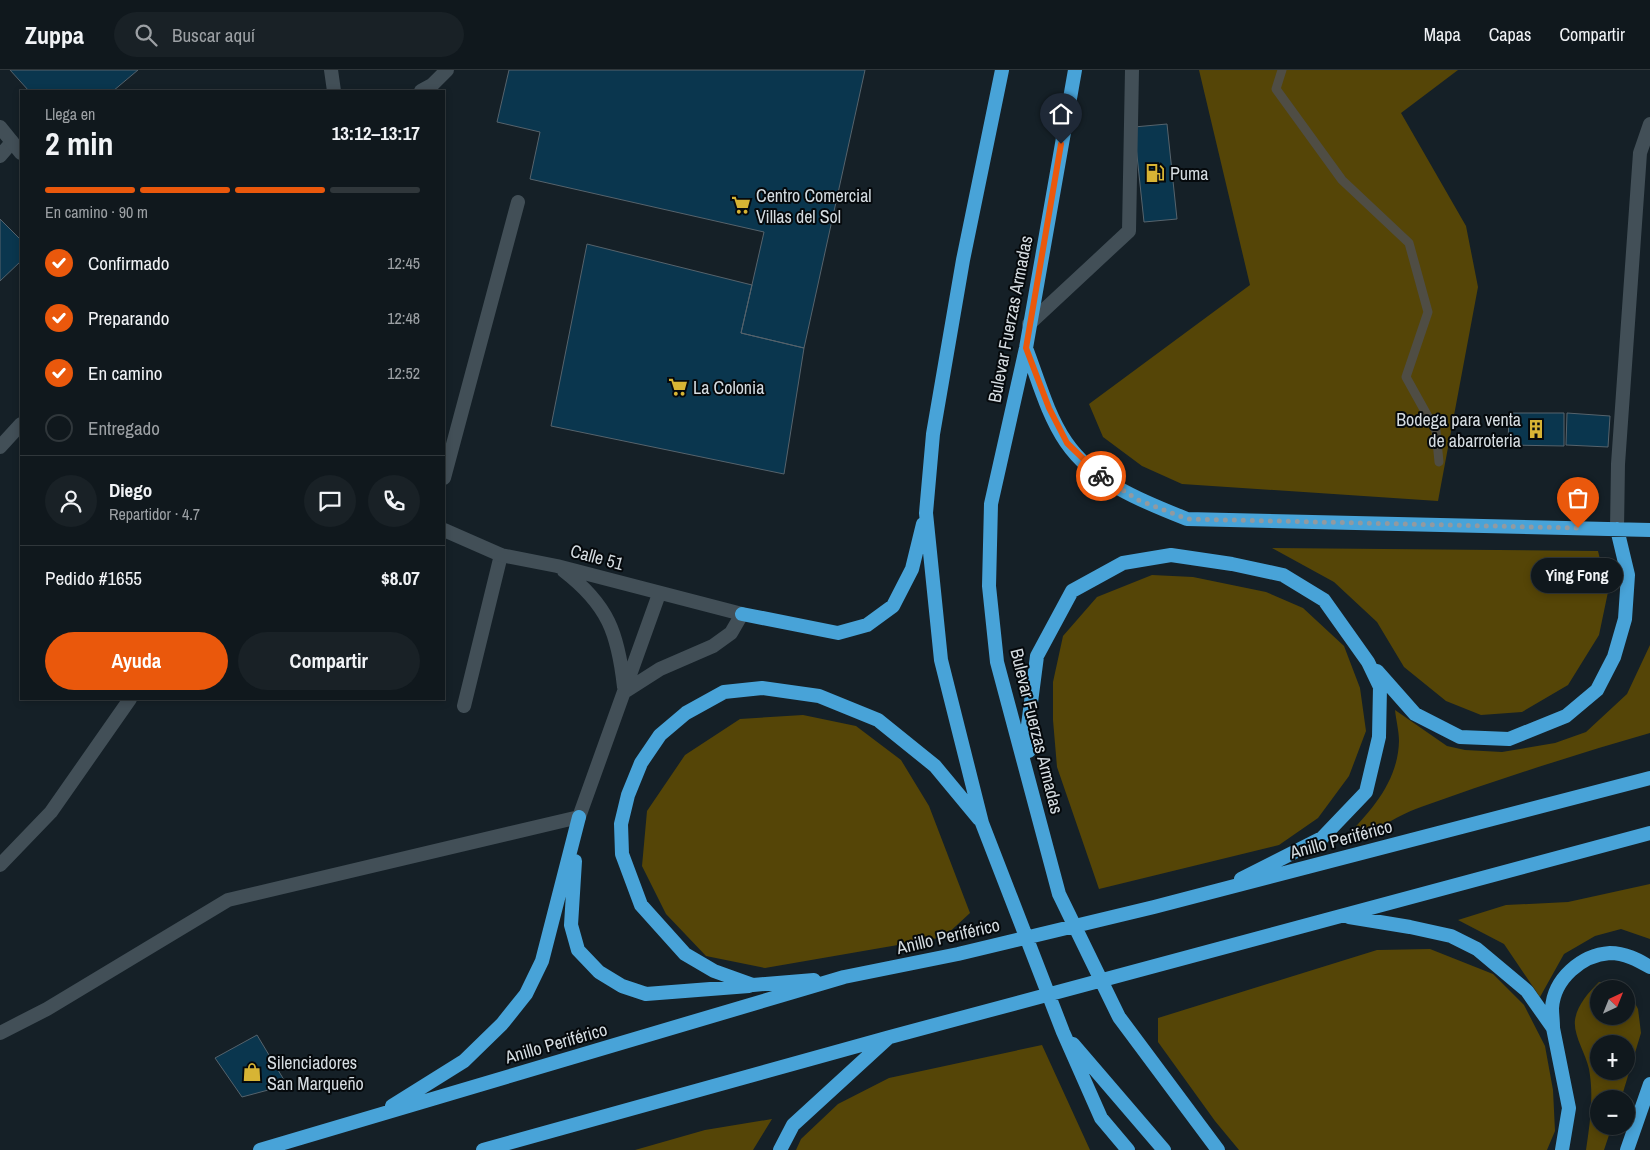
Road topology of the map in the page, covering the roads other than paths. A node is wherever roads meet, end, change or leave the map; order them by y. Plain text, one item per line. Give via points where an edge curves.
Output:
1 (331, 70) edge
2 (447, 70) edge
3 (1002, 70) edge
4 (1075, 70) edge
5 (1132, 70) edge
6 (334, 90) edge
7 (422, 90) edge
8 (1650, 124) edge
9 (0, 127) edge
10 (12, 142) junction
11 (20, 152) edge
12 (0, 156) edge
13 (518, 202) dead end
14 (1029, 324) junction
15 (1026, 348) junction
16 (20, 425) edge
17 (0, 447) edge
18 (445, 474) edge
19 (926, 513) junction
20 (1617, 529) junction
21 (445, 530) edge
22 (1650, 530) edge
23 (501, 555) junction
24 (557, 566) junction
25 (659, 594) junction
26 (742, 614) junction
27 (1368, 662) junction
28 (624, 692) junction
29 (129, 700) edge
30 (464, 706) dead end
31 (1650, 778) edge
32 (1038, 809) junction
33 (580, 817) junction
34 (982, 823) junction
35 (1650, 833) edge
36 (0, 865) edge
37 (1215, 891) junction
38 (1343, 916) junction
39 (1650, 967) edge
40 (844, 977) junction
41 (752, 985) junction
42 (1553, 1028) junction
43 (1062, 1032) junction
44 (0, 1033) edge
45 (890, 1036) junction
46 (1650, 1084) edge
47 (1647, 1094) edge
48 (377, 1116) junction
49 (1101, 1118) junction
50 (260, 1150) edge
51 (482, 1150) edge
52 (780, 1150) edge
53 (1115, 1150) edge
54 (1128, 1150) edge
55 (1164, 1150) edge
56 (1218, 1150) edge
57 (1562, 1150) edge
58 (1627, 1150) edge

1 - 6 street
2 - 7 street
3 - 19 highway via 962,260 933,434
4 - 14 highway, Bulevar Fuerzas Armadas
5 - 14 street via 1129,231
8 - 20 street via 1640,153 1618,464
9 - 10 street
10 - 11 street
10 - 12 street
13 - 18 street
14 - 15 highway, Bulevar Fuerzas Armadas
15 - 20 highway via 1049,408 1067,443 1097,474 1138,500 1187,519
15 - 32 highway, Bulevar Fuerzas Armadas via 991,504 988,586 997,662
16 - 17 street
19 - 26 highway via 912,570 893,606 867,625 838,633
19 - 34 highway via 941,660
20 - 22 highway
20 - 27 highway via 1628,575 1625,619 1614,657 1597,690 1566,716 1509,739 1460,736 1415,714
21 - 23 street, Calle 51
23 - 24 street, Calle 51
23 - 30 street
24 - 25 street, Calle 51
24 - 28 street via 587,589 609,620 621,656
25 - 26 street, Calle 51
25 - 28 street
26 - 28 street via 731,633 713,646 660,669
27 - 32 highway via 1324,600 1284,576 1172,555 1123,563 1072,590 1037,656 1026,733
27 - 37 highway via 1380,687 1379,737 1366,792 1322,838
28 - 33 street
29 - 36 street via 51,812
31 - 37 highway, Anillo Periférico
32 - 56 highway, Bulevar Fuerzas Armadas via 1059,894 1119,1018
33 - 41 highway via 571,926 578,950 599,972 622,986 646,994
33 - 44 street via 228,900 48,1009
33 - 48 highway via 542,961 526,994 502,1024 464,1061
34 - 41 highway via 935,766 878,720 819,696 762,688 724,692 686,713 660,735 641,763 621,824 622,854 642,906 684,954 714,971
34 - 43 highway
35 - 38 highway
37 - 40 highway, Anillo Periférico via 958,954
38 - 42 highway via 1451,936 1477,949 1527,991
38 - 45 highway
39 - 42 highway via 1632,957 1611,953 1589,958 1571,969 1558,986 1552,1007
40 - 41 highway
40 - 48 highway, Anillo Periférico
42 - 57 highway via 1569,1108
43 - 49 highway
43 - 55 highway
45 - 51 highway
45 - 52 highway via 793,1125
46 - 47 highway
47 - 58 highway
48 - 50 highway, Anillo Periférico
49 - 53 highway
49 - 54 highway

